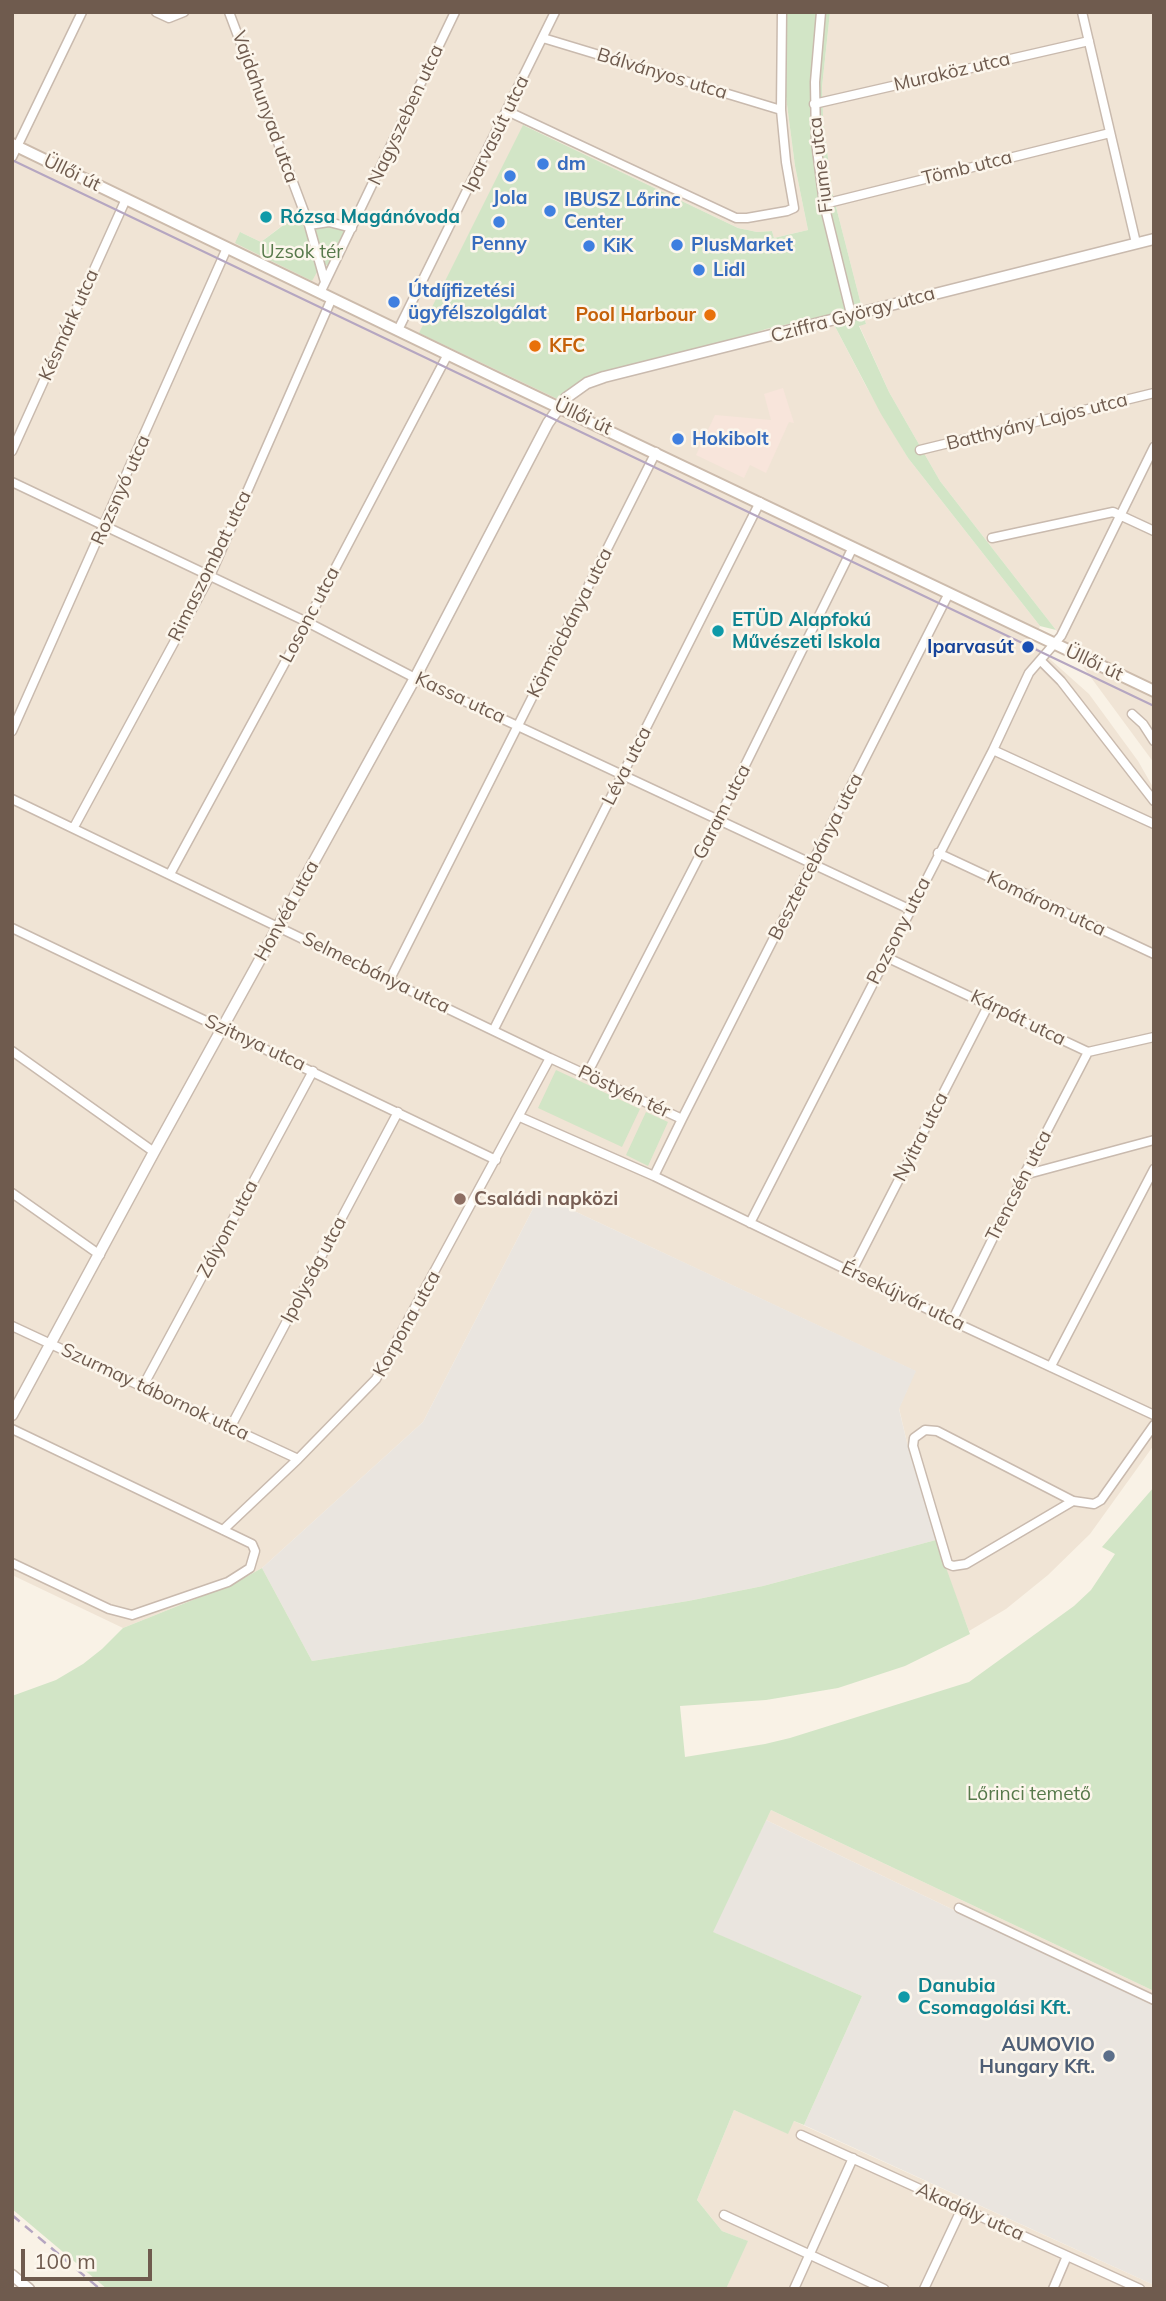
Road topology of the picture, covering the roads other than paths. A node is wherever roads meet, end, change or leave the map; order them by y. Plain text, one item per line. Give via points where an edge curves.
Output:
1 (82, 12) edge
2 (156, 12) edge
3 (184, 12) edge
4 (229, 12) edge
5 (455, 12) edge
6 (555, 12) edge
7 (782, 12) edge
8 (821, 12) edge
9 (1082, 12) edge
10 (543, 38) junction
11 (1089, 41) junction
12 (814, 104) junction
13 (781, 110) junction
14 (507, 111) junction
15 (1110, 133) junction
16 (14, 149) edge
17 (125, 199) junction
18 (824, 204) junction
19 (309, 225) junction
20 (352, 228) junction
21 (1154, 239) edge
22 (1136, 243) junction
23 (228, 248) junction
24 (323, 287) junction
25 (332, 298) junction
26 (852, 314) junction
27 (398, 330) junction
28 (448, 355) junction
29 (1154, 393) edge
30 (559, 406) junction
31 (1154, 447) edge
32 (920, 450) dead end
33 (12, 451) edge
34 (656, 452) junction
35 (12, 482) edge
36 (760, 502) junction
37 (1121, 515) junction
38 (105, 527) junction
39 (1154, 531) edge
40 (992, 538) dead end
41 (853, 547) junction
42 (210, 576) junction
43 (949, 593) junction
44 (307, 622) junction
45 (1053, 644) junction
46 (1041, 661) junction
47 (415, 678) junction
48 (1154, 691) edge
49 (1132, 714) dead end
50 (518, 725) junction
51 (12, 731) edge
52 (1154, 741) edge
53 (993, 750) junction
54 (622, 775) junction
55 (12, 799) edge
56 (1154, 802) edge
57 (718, 820) junction
58 (1154, 824) edge
59 (74, 827) junction
60 (938, 853) junction
61 (812, 865) junction
62 (170, 874) junction
63 (909, 909) junction
64 (279, 927) junction
65 (12, 929) edge
66 (1154, 954) edge
67 (886, 957) junction
68 (389, 981) junction
69 (989, 1004) junction
70 (223, 1028) junction
71 (494, 1029) junction
72 (1154, 1037) edge
73 (12, 1051) edge
74 (1088, 1052) junction
75 (550, 1058) junction
76 (313, 1071) junction
77 (587, 1074) junction
78 (398, 1112) junction
79 (520, 1117) junction
80 (682, 1119) junction
81 (1154, 1140) edge
82 (154, 1152) junction
83 (496, 1160) junction
84 (1154, 1169) edge
85 (654, 1175) junction
86 (1024, 1175) junction
87 (12, 1193) edge
88 (750, 1223) junction
89 (100, 1255) junction
90 (852, 1271) junction
91 (952, 1321) junction
92 (12, 1326) edge
93 (51, 1343) junction
94 (1051, 1366) junction
95 (143, 1386) junction
96 (12, 1415) edge
97 (1154, 1415) edge
98 (1154, 1425) edge
99 (230, 1428) junction
100 (12, 1429) edge
101 (298, 1459) junction
102 (1073, 1501) junction
103 (223, 1530) junction
104 (12, 1563) edge
105 (959, 1908) dead end
106 (1154, 2000) edge
107 (801, 2135) dead end
108 (853, 2158) junction
109 (962, 2208) junction
110 (724, 2215) dead end
111 (809, 2254) junction
112 (1067, 2256) junction
113 (12, 2275) edge
114 (29, 2289) edge
115 (793, 2289) edge
116 (884, 2289) edge
117 (923, 2289) edge
118 (1053, 2289) edge
119 (1140, 2289) edge

1 - 16 street
2 - 3 street via 169,18
4 - 19 street, Vajdahunyad utca
5 - 20 street, Nagyszeben utca
6 - 10 street, Iparvasút utca
7 - 13 street
8 - 12 street, Fiume utca
9 - 11 street
10 - 13 street, Bálványos utca
10 - 14 street, Iparvasút utca
11 - 12 street, Muraköz utca
11 - 15 street
12 - 18 street, Fiume utca
13 - 14 street via 794,208 736,218
14 - 27 street, Iparvasút utca
15 - 18 street, Tömb utca
15 - 22 street
16 - 17 main road, Üllői út
17 - 23 main road, Üllői út
17 - 33 street, Késmárk utca
18 - 26 street, Fiume utca
19 - 20 street via 329,222
19 - 24 street, Vajdahunyad utca
20 - 24 street, Nagyszeben utca
21 - 22 street, Cziffra György utca
22 - 26 street, Cziffra György utca
23 - 24 main road, Üllői út
23 - 38 street, Rozsnyó utca
24 - 25 main road, Üllői út
25 - 27 main road, Üllői út
25 - 42 street, Rimaszombat utca
26 - 30 street, Cziffra György utca via 594,380
27 - 28 main road, Üllői út
28 - 30 main road, Üllői út
28 - 44 street, Losonc utca
29 - 32 street, Batthyány Lajos utca
30 - 34 main road, Üllői út
30 - 47 street, Honvéd utca
31 - 37 street, Pozsony utca
34 - 36 main road, Üllői út
34 - 50 street, Körmöcbánya utca
35 - 38 street, Kassa utca
36 - 41 main road, Üllői út
36 - 54 street, Léva utca
37 - 39 street
37 - 40 street via 1113,512
37 - 45 street, Pozsony utca
38 - 42 street, Kassa utca
38 - 51 street, Rozsnyó utca
41 - 43 main road, Üllői út
41 - 57 street, Garam utca
42 - 44 street, Kassa utca
42 - 59 street, Rimaszombat utca
43 - 45 main road, Üllői út
43 - 61 street, Besztercebánya utca
44 - 47 street, Kassa utca
44 - 62 street, Losonc utca
45 - 46 street, Pozsony utca
45 - 48 main road, Üllői út
46 - 53 street, Pozsony utca via 1029,673
46 - 56 street
47 - 50 street, Kassa utca
47 - 64 street, Honvéd utca
49 - 52 street
50 - 54 street, Kassa utca
50 - 68 street, Körmöcbánya utca
53 - 58 street
53 - 60 street, Pozsony utca
54 - 57 street, Kassa utca
54 - 71 street, Léva utca
55 - 59 street, Selmecbánya utca
57 - 61 street, Kassa utca
57 - 77 street, Garam utca
59 - 62 street, Selmecbánya utca
60 - 63 street, Pozsony utca
60 - 66 street, Komárom utca
61 - 63 street, Kassa utca
61 - 80 street, Besztercebánya utca
62 - 64 street, Selmecbánya utca
63 - 67 street, Pozsony utca
64 - 68 street, Selmecbánya utca
64 - 70 street, Honvéd utca
65 - 70 street, Szitnya utca
67 - 69 street, Kárpát utca
67 - 88 street, Pozsony utca
68 - 71 street, Selmecbánya utca
69 - 74 street, Kárpát utca
69 - 90 street, Nyitra utca
70 - 76 street, Szitnya utca
70 - 82 street, Honvéd utca
71 - 75 street, Selmecbánya utca
72 - 74 street, Kárpát utca
73 - 82 street
74 - 86 street, Trencsén utca
75 - 77 street, Pöstyén tér
75 - 79 street
76 - 78 street, Szitnya utca
76 - 95 street, Zólyom utca
77 - 80 street, Pöstyén tér
78 - 83 street, Szitnya utca
78 - 99 street, Ipolyság utca
79 - 83 street, Korpona utca
79 - 85 street
80 - 85 street, Pöstyén tér
81 - 86 street
82 - 89 street, Honvéd utca
83 - 101 street, Korpona utca via 386,1366
84 - 94 street
85 - 88 street, Érsekújvár utca
86 - 91 street, Trencsén utca
87 - 89 street
88 - 90 street, Érsekújvár utca
89 - 93 street, Honvéd utca
90 - 91 street, Érsekújvár utca
91 - 94 street, Érsekújvár utca
92 - 93 street, Szurmay tábornok utca
93 - 95 street, Szurmay tábornok utca
93 - 96 street, Honvéd utca
94 - 97 street, Érsekújvár utca
95 - 99 street, Szurmay tábornok utca
98 - 102 street via 1101,1500 1094,1504
99 - 101 street, Szurmay tábornok utca
100 - 103 street
101 - 103 street, Korpona utca
102 - 102 street via 937,1431 925,1430 914,1438 948,1564 953,1566 966,1564
103 - 104 street via 252,1544 256,1551 250,1568 228,1582 132,1615 109,1609
105 - 106 street
107 - 108 street, Akadály utca
108 - 109 street, Akadály utca
108 - 111 street
109 - 112 street, Akadály utca
109 - 117 street
110 - 111 street
111 - 115 street
111 - 116 street
112 - 118 street
112 - 119 street, Akadály utca
113 - 114 street

